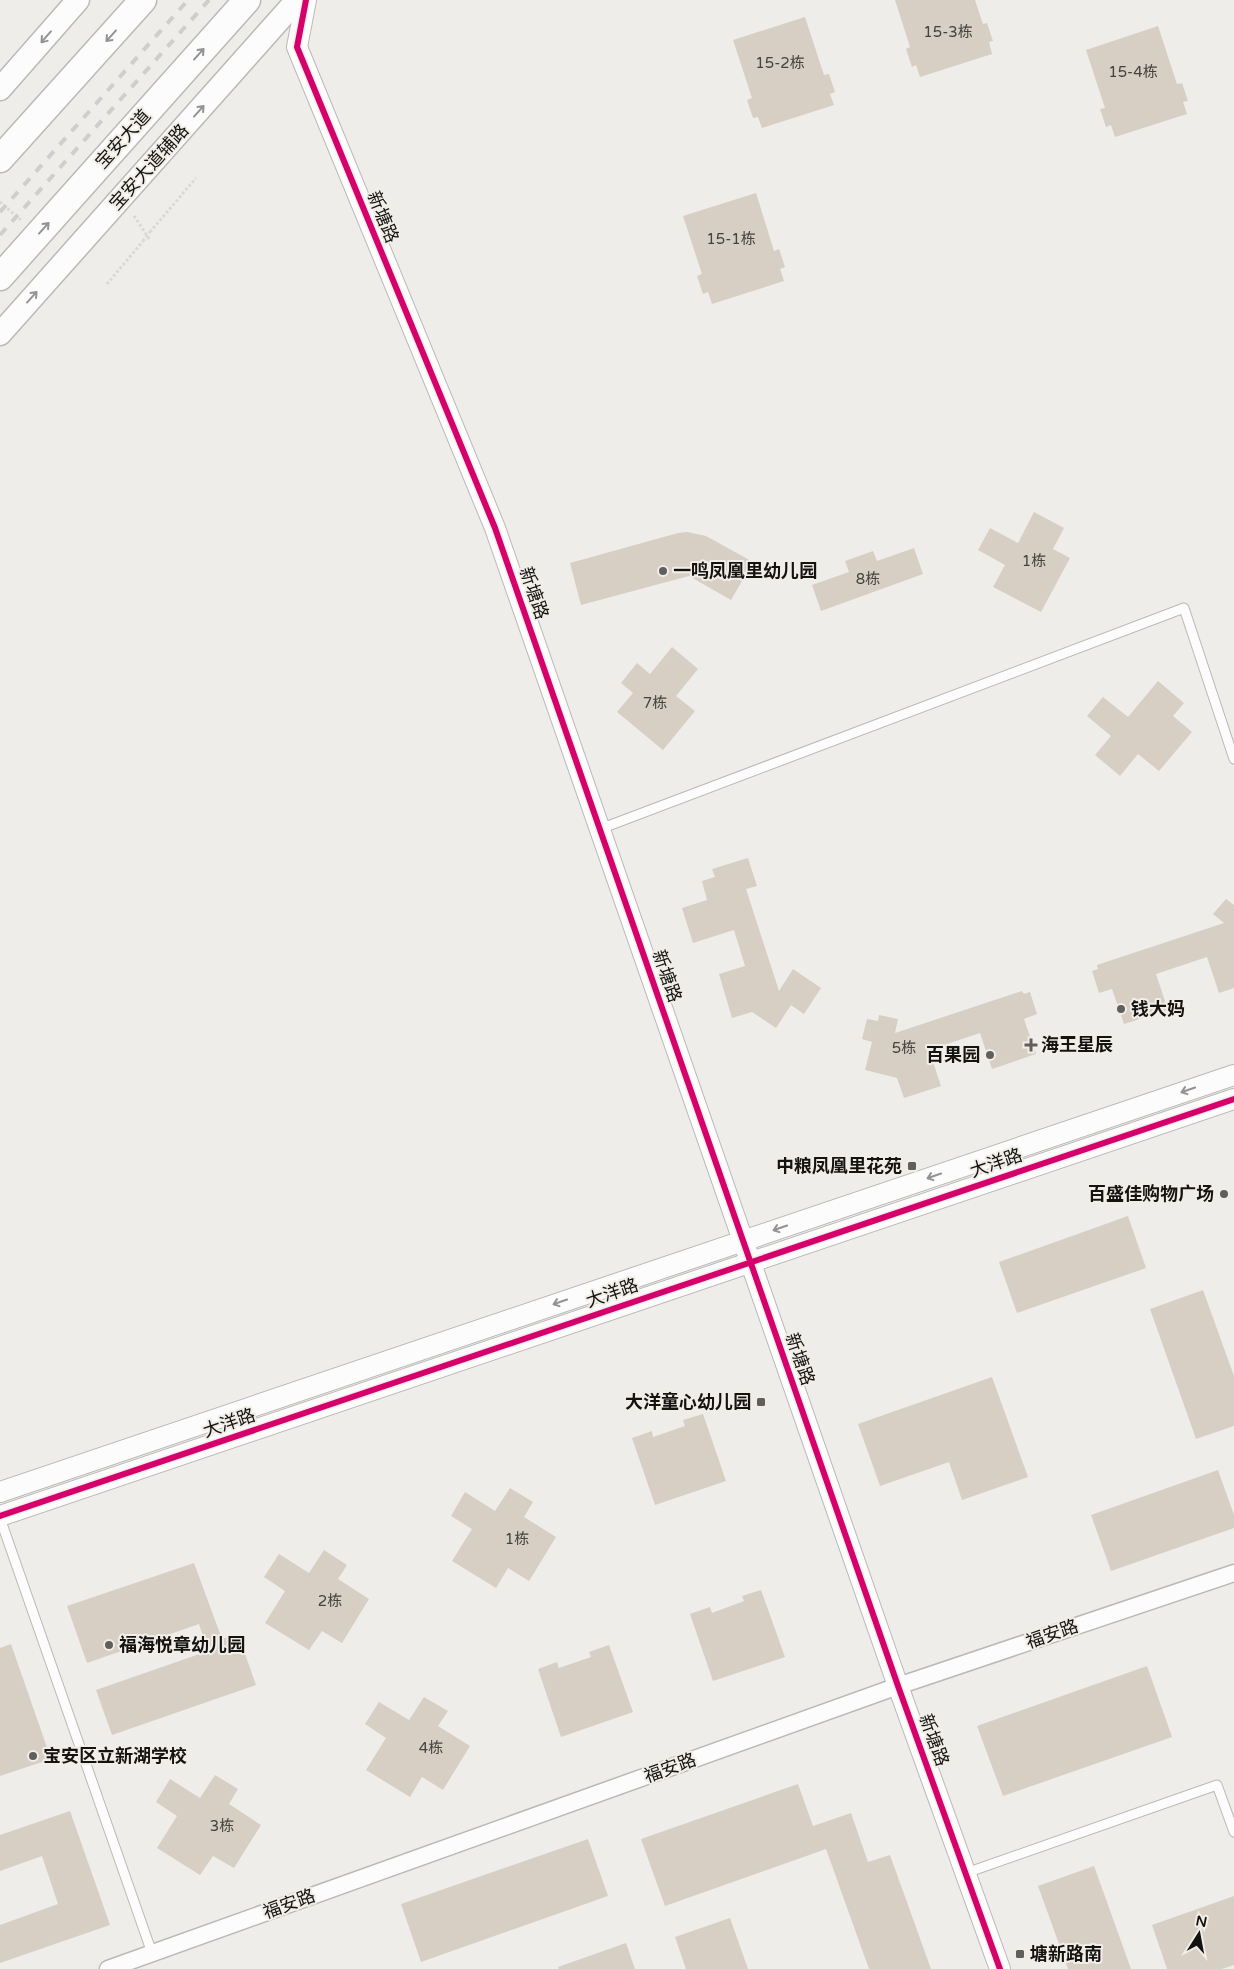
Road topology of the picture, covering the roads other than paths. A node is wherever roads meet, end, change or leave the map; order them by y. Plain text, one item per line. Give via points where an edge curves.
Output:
1 (78, 0) edge
2 (144, 0) edge
3 (247, 0) edge
4 (297, 0) edge
5 (306, 0) edge
6 (0, 89) edge
7 (0, 158) edge
8 (0, 277) edge
9 (0, 334) edge
10 (1234, 759) edge
11 (600, 828) junction
12 (1234, 1075) edge
13 (1234, 1099) edge
14 (743, 1240) junction
15 (751, 1262) junction
16 (0, 1492) edge
17 (0, 1517) edge
18 (1234, 1573) edge
19 (898, 1686) junction
20 (1234, 1832) edge
21 (966, 1873) junction
22 (152, 1953) junction
23 (108, 1969) edge
24 (1000, 1969) edge

1 -> 6 main road
2 -> 7 main road
8 -> 3 main road, 宝安大道
9 -> 4 main road, 宝安大道辅路
5 - 11 street, 新塘路 via 297,47 496,528
10 - 11 lane via 1184,608
11 - 14 street, 新塘路
12 -> 14 street, 大洋路
13 - 15 street, 大洋路
14 - 15 street, 新塘路
14 -> 16 street, 大洋路
15 - 17 street, 大洋路
15 - 19 street, 新塘路
17 - 22 lane
18 - 19 street, 福安路
19 - 21 street, 新塘路
19 - 22 street, 福安路
20 - 21 lane via 1217,1785
21 - 24 street, 新塘路
22 - 23 street, 福安路

